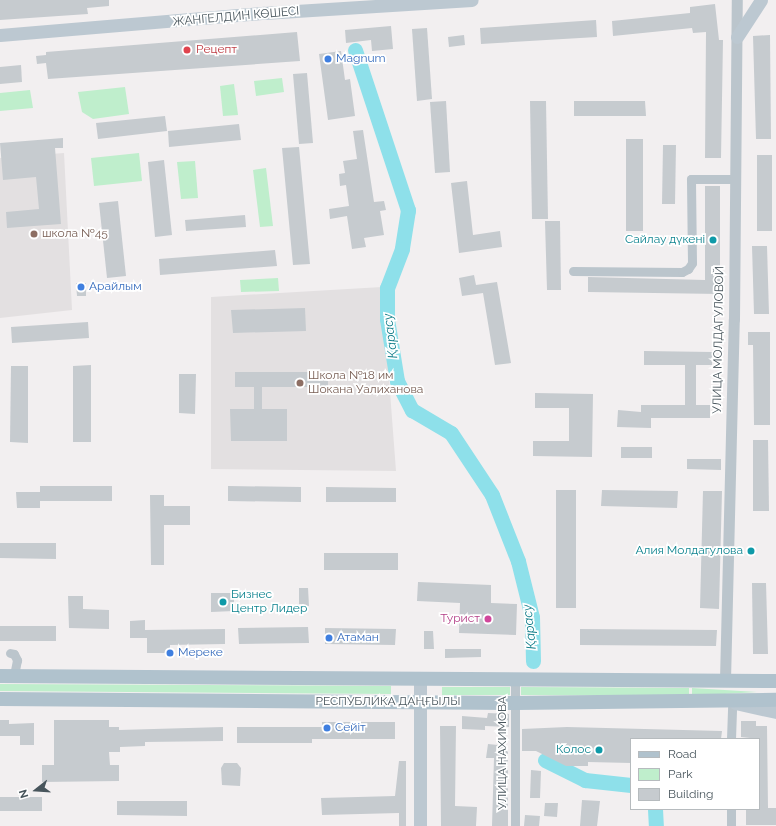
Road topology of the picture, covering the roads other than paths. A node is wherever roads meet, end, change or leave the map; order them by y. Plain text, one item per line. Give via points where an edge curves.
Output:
1 (471, 0) edge
2 (737, 0) edge
3 (761, 0) edge
4 (383, 3) edge
5 (0, 35) edge
6 (737, 36) junction
7 (735, 179) junction
8 (573, 271) dead end
9 (10, 653) dead end
10 (776, 675) edge
11 (7, 676) edge
12 (420, 679) junction
13 (515, 679) junction
14 (730, 680) junction
15 (776, 681) edge
16 (0, 699) edge
17 (776, 700) edge
18 (420, 702) junction
19 (732, 702) junction
20 (516, 703) junction
21 (776, 712) edge
22 (731, 738) edge
23 (731, 810) edge
24 (420, 826) edge
25 (515, 826) edge
26 (731, 826) edge

1 - 4 main road, ЖАНГЕЛДИН КӨШЕСІ
2 - 6 street, УЛИЦА МОЛДАГУЛОВОЙ
3 - 6 main road
4 - 5 main road, ЖАНГЕЛДИН КӨШЕСІ
6 - 7 street, УЛИЦА МОЛДАГУЛОВОЙ
7 - 8 street via 691,179 692,264 688,269 682,272
7 - 14 street, УЛИЦА МОЛДАГУЛОВОЙ
9 - 11 street via 14,654 16,660
10 - 14 main road
11 - 12 main road, РЕСПУБЛИКА ДАҢҒЫЛЫ
12 - 13 main road, РЕСПУБЛИКА ДАҢҒЫЛЫ
12 - 18 main road
13 - 14 main road, РЕСПУБЛИКА ДАҢҒЫЛЫ
13 - 20 street, УЛИЦА НАХИМОВА
14 - 15 main road, РЕСПУБЛИКА ДАҢҒЫЛЫ
16 - 18 main road, РЕСПУБЛИКА ДАҢҒЫЛЫ
17 - 19 main road, РЕСПУБЛИКА ДАҢҒЫЛЫ
18 - 20 main road, РЕСПУБЛИКА ДАҢҒЫЛЫ
18 - 24 main road
19 - 20 main road, РЕСПУБЛИКА ДАҢҒЫЛЫ
19 - 21 main road
19 - 22 street
20 - 25 street, УЛИЦА НАХИМОВА
23 - 26 street

